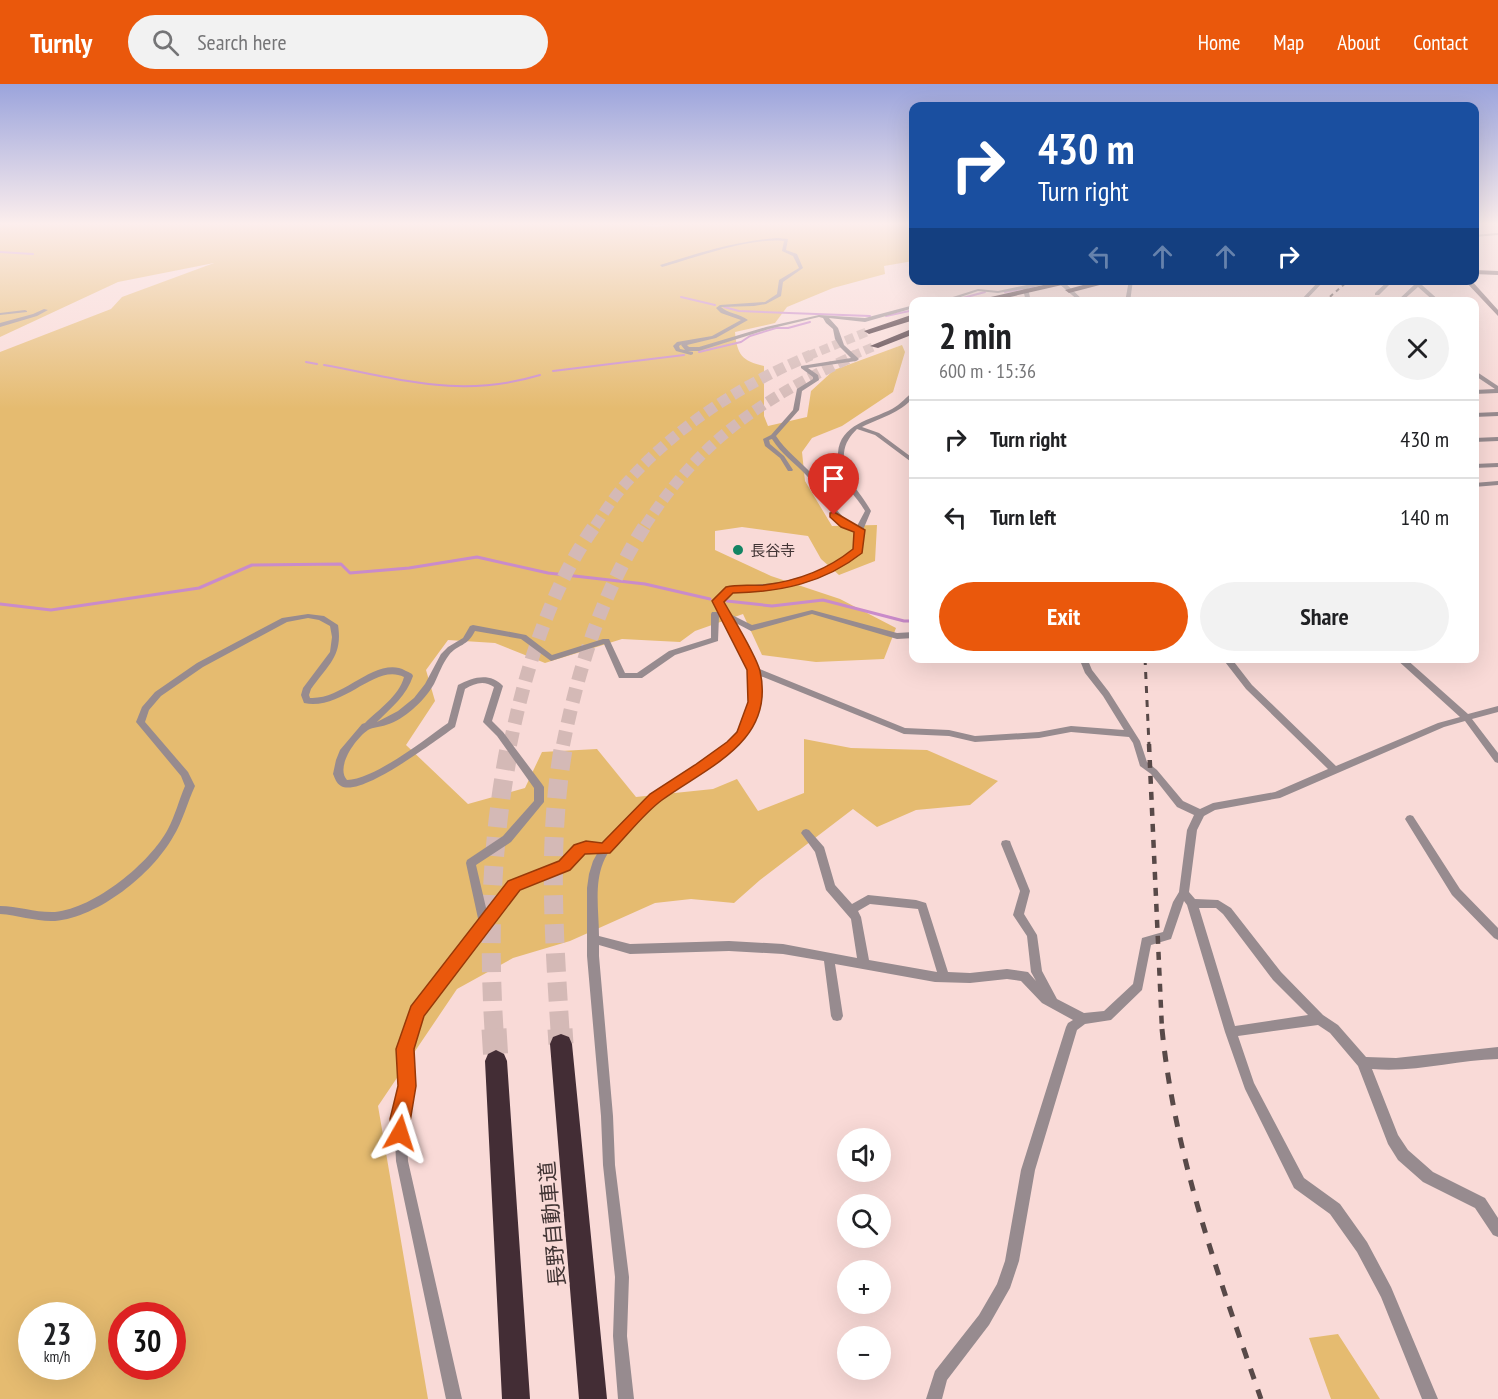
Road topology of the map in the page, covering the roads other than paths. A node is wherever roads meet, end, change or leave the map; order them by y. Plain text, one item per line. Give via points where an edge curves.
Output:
1 (780, 286) edge
2 (1029, 286) edge
3 (1043, 286) edge
4 (1065, 286) edge
5 (1087, 286) edge
6 (1317, 286) edge
7 (1385, 286) edge
8 (1420, 286) edge
9 (1473, 286) edge
10 (1025, 287) junction
11 (1377, 294) dead end
12 (994, 295) junction
13 (955, 297) edge
14 (988, 297) edge
15 (996, 297) edge
16 (1028, 297) edge
17 (1040, 297) edge
18 (1077, 297) edge
19 (1306, 297) edge
20 (1433, 297) edge
21 (1489, 304) junction
22 (1498, 304) edge
23 (909, 307) edge
24 (0, 314) edge
25 (1498, 314) edge
26 (825, 316) junction
27 (909, 319) edge
28 (0, 325) edge
29 (869, 331) tunnel mouth
30 (909, 333) edge
31 (689, 342) junction
32 (875, 346) tunnel mouth
33 (693, 353) dead end
34 (1479, 376) edge
35 (1498, 390) edge
36 (1479, 392) edge
37 (909, 399) edge
38 (1498, 414) edge
39 (1479, 416) edge
40 (856, 427) junction
41 (773, 436) junction
42 (1498, 439) edge
43 (1479, 440) edge
44 (909, 458) edge
45 (1498, 465) edge
46 (1479, 466) edge
47 (790, 470) dead end
48 (1498, 483) edge
49 (1479, 484) edge
50 (859, 530) junction
51 (724, 614) junction
52 (909, 635) edge
53 (1085, 663) edge
54 (1230, 663) edge
55 (1405, 663) edge
56 (753, 670) junction
57 (1498, 710) edge
58 (1466, 717) junction
59 (365, 726) junction
60 (1130, 734) junction
61 (1498, 760) edge
62 (1335, 770) junction
63 (1200, 813) junction
64 (1410, 819) dead end
65 (806, 833) dead end
66 (1006, 844) dead end
67 (605, 849) junction
68 (1184, 893) junction
69 (1192, 903) junction
70 (0, 910) edge
71 (850, 911) junction
72 (485, 926) junction
73 (1498, 935) edge
74 (596, 939) junction
75 (829, 958) junction
76 (864, 964) junction
77 (944, 977) junction
78 (1051, 1002) junction
79 (837, 1016) dead end
80 (1083, 1019) junction
81 (1319, 1019) junction
82 (1231, 1032) junction
83 (561, 1044) tunnel mouth
84 (1498, 1053) edge
85 (496, 1061) tunnel mouth
86 (1363, 1062) junction
87 (1498, 1230) edge
88 (454, 1399) edge
89 (516, 1399) edge
90 (593, 1399) edge
91 (626, 1399) edge
92 (934, 1399) edge
93 (1430, 1399) edge

1 - 31 street via 779,295 766,303 720,306 722,312 745,320 714,337
2 - 10 street
3 - 12 highway
4 - 18 street
5 - 17 highway
6 - 19 street
7 - 11 street
8 - 20 street
9 - 21 street
10 - 12 street
10 - 16 street
12 - 13 street via 978,290
12 - 14 highway
12 - 15 street
21 - 22 street
21 - 25 street
23 - 26 street via 865,320
24 - 28 street via 46,310
26 - 31 street via 699,349 685,347
26 - 41 street via 835,328 841,348 856,359 803,367 816,380 799,390 796,410
27 - 29 highway
30 - 32 highway
31 - 33 street via 676,346 680,352
34 - 35 street
35 - 36 street
37 - 40 street
38 - 39 street
40 - 44 street via 877,434
40 - 50 street via 844,437 840,465 867,509
41 - 47 street via 766,439 767,445
41 - 50 street via 810,476 834,515
42 - 43 street
45 - 46 street
48 - 49 street
50 - 51 street via 859,551 837,567 799,582 730,590 718,601
51 - 52 street via 751,628 812,612 897,636
51 - 56 street
51 - 59 street via 715,614 715,639 672,653 639,676 622,676 606,641 551,658 523,637 473,628 467,641 447,651 427,688 404,711 377,727
53 - 60 street
54 - 62 street via 1249,687
55 - 58 street
56 - 60 street via 904,731 949,733 975,739 1071,729
56 - 67 street via 755,702 742,734 700,769 655,798
57 - 58 street
58 - 61 street
58 - 62 street
59 - 70 street via 402,693 409,676 398,671 382,673 334,699 307,701 307,688 334,652 334,624 308,616 285,620 200,665 158,694 145,709 140,722 185,774 190,786 172,832 160,850 124,885 75,910 57,916
59 - 72 street via 345,748 340,760 338,774 347,785 368,781 452,725 461,687 484,679 499,686 487,722 539,787 539,802 507,839 471,863
60 - 63 street via 1143,764 1180,804
62 - 63 street via 1277,795
63 - 68 street via 1192,830
64 - 73 street via 1456,892
65 - 71 street via 820,850 830,887
66 - 78 street via 1025,891 1018,915 1032,935 1037,972
67 - 72 street via 586,847 565,865 514,885
67 - 74 street via 596,866 592,890
68 - 69 street
68 - 80 street via 1167,936 1146,941 1138,986 1107,1016
69 - 81 street via 1218,903 1227,911 1276,976
69 - 82 street
71 - 76 street via 856,917
71 - 77 street via 868,899 922,906
72 - 88 street via 417,1012 405,1049 407,1086 400,1119 402,1161
74 - 75 street via 630,949 729,946 783,949
74 - 91 street via 593,956 622,1277 620,1336
75 - 76 street
75 - 79 street
76 - 77 street
77 - 78 street via 1024,976
78 - 80 street
80 - 92 street via 1072,1027 1028,1170 1012,1261 1003,1288 984,1320 940,1376
81 - 82 street
81 - 86 street via 1334,1029
82 - 93 street via 1249,1085 1299,1184 1335,1209 1362,1247 1386,1292
83 - 90 highway, 長野自動車道
84 - 86 street via 1385,1065
85 - 89 highway
86 - 87 street via 1403,1155 1428,1177 1480,1203

